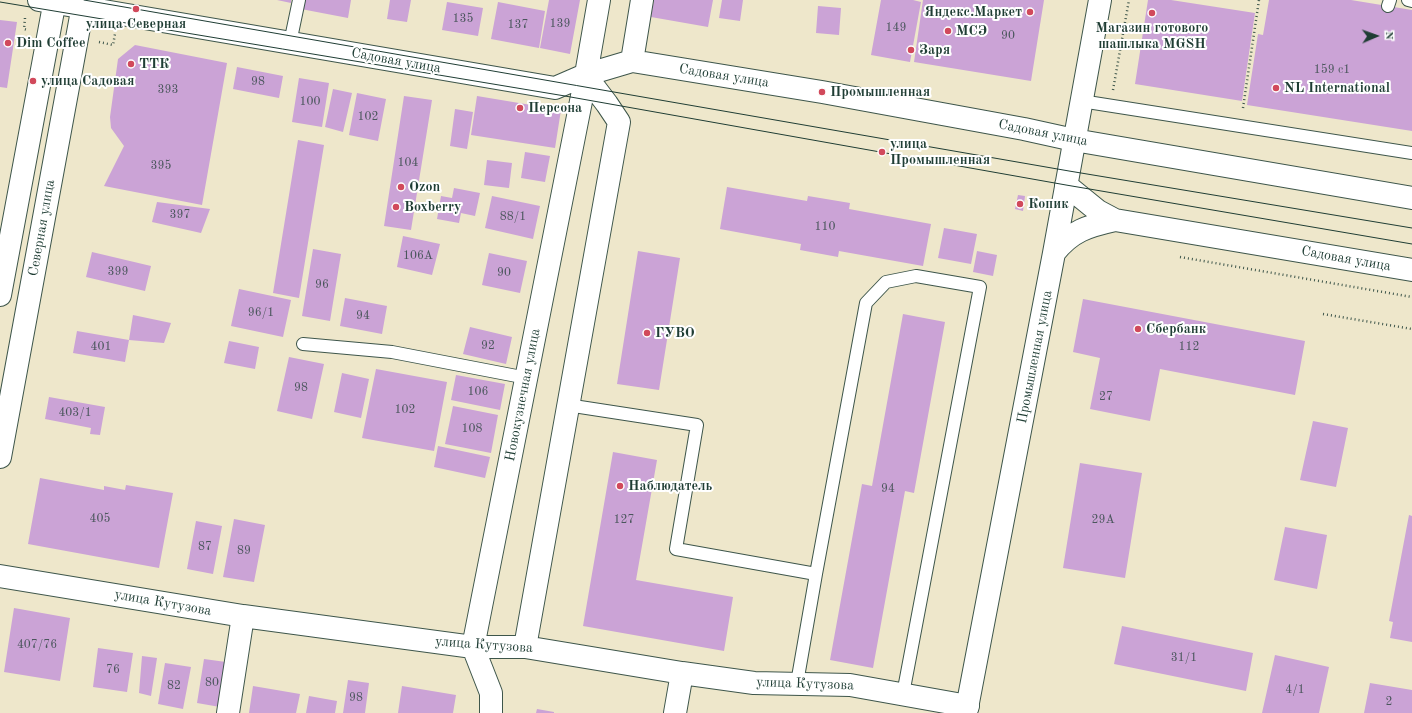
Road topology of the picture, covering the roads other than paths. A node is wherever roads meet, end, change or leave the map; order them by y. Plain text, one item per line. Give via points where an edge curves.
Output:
1 (299, 0) edge
2 (599, 0) edge
3 (642, 0) edge
4 (1100, 0) edge
5 (1408, 0) edge
6 (49, 1) edge
7 (1412, 1) edge
8 (83, 3) edge
9 (290, 43) junction
10 (632, 61) junction
11 (585, 74) junction
12 (1081, 101) junction
13 (1074, 140) junction
14 (1412, 153) edge
15 (1066, 185) junction
16 (1412, 198) edge
17 (1115, 220) junction
18 (1054, 254) junction
19 (1412, 270) edge
20 (0, 295) edge
21 (303, 344) dead end
22 (527, 378) junction
23 (567, 405) junction
24 (0, 457) edge
25 (816, 574) junction
26 (0, 576) edge
27 (243, 616) junction
28 (474, 647) junction
29 (525, 647) junction
30 (682, 673) junction
31 (796, 683) junction
32 (903, 694) junction
33 (967, 710) edge
34 (228, 713) edge
35 (491, 713) edge
36 (675, 713) edge

1 - 9 lane
2 - 11 street, Новокузнечная улица
3 - 10 street
4 - 12 street, Промышленная улица
5 - 7 lane
6 - 8 street, Садовая улица
6 - 20 street, Северная улица
8 - 9 street, Садовая улица
8 - 24 street, Северная улица
9 - 11 street, Садовая улица via 555,88
10 - 11 street, Садовая улица
10 - 13 street, Садовая улица via 822,92
11 - 22 street, Новокузнечная улица
11 - 23 street via 619,122
12 - 13 street, Промышленная улица
12 - 14 lane
13 - 15 street, Промышленная улица
13 - 16 street, Садовая улица
15 - 17 street, Садовая улица via 1098,211
15 - 18 street, Промышленная улица
17 - 18 street, Садовая улица via 1082,229 1071,235
17 - 19 street, Садовая улица
18 - 33 street, Промышленная улица
21 - 22 lane via 392,352
22 - 28 street, Новокузнечная улица
23 - 25 lane via 697,425 676,549
23 - 29 street
25 - 31 lane
25 - 32 lane via 866,303 886,282 916,276 980,287
26 - 27 street, улица Кутузова
27 - 28 street, улица Кутузова
27 - 34 street
28 - 29 street, улица Кутузова
28 - 35 street via 491,693
29 - 30 street, улица Кутузова
30 - 31 street, улица Кутузова via 754,683
30 - 36 street
31 - 32 street, улица Кутузова via 850,685
32 - 33 street, улица Кутузова

